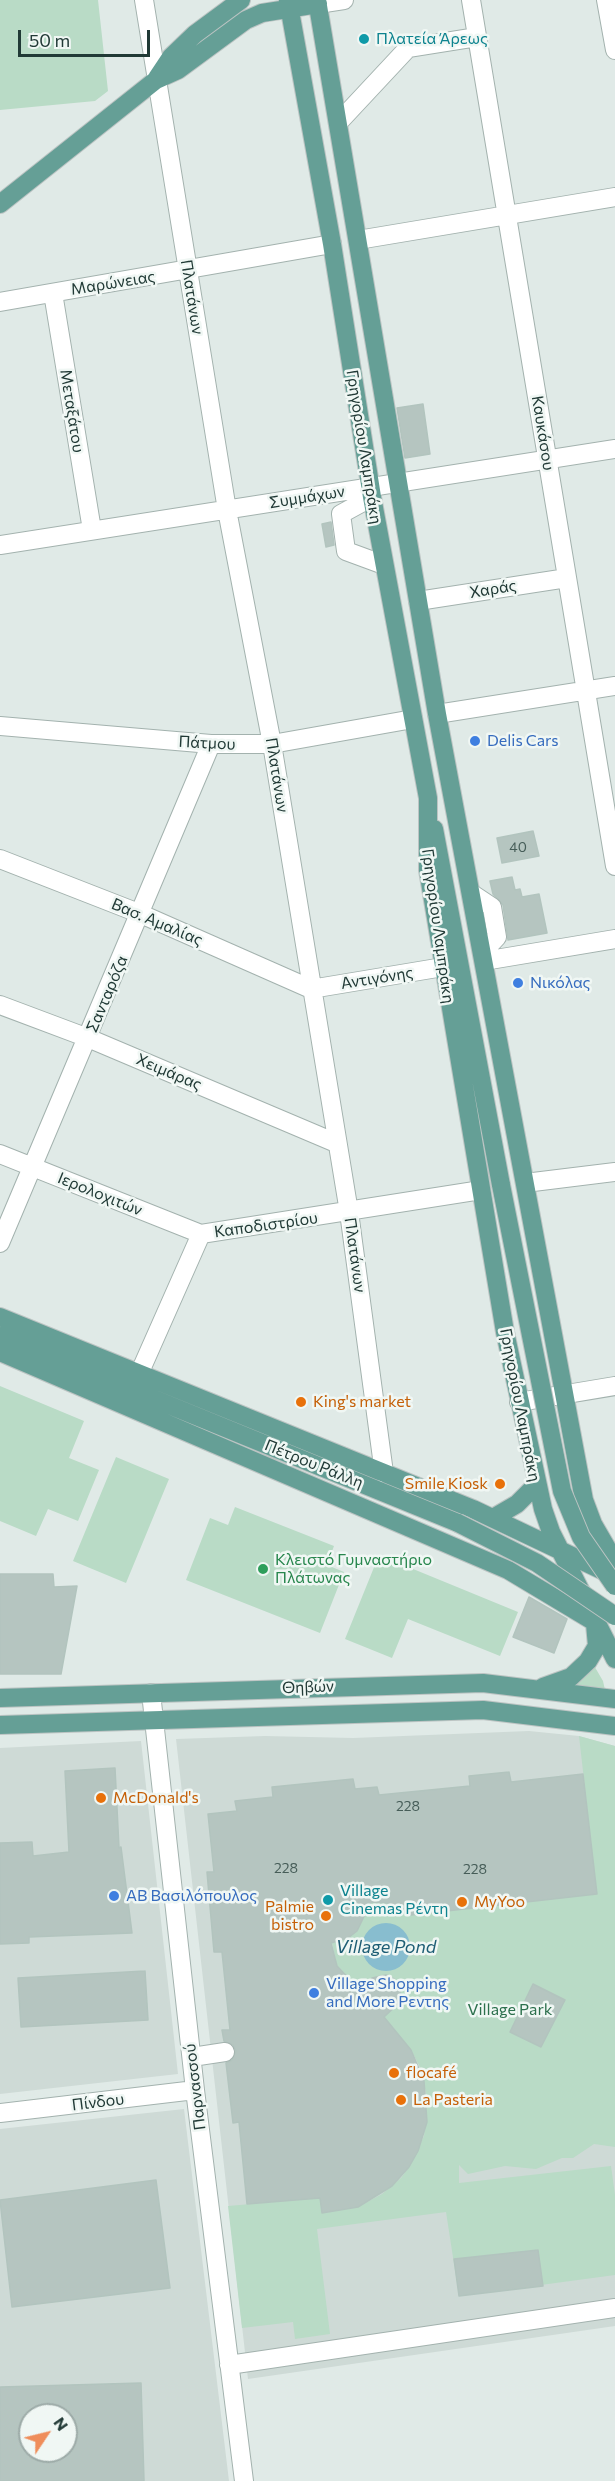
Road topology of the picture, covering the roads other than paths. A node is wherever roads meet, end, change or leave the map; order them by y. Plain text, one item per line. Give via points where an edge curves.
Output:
1 (144, 0) edge
2 (241, 0) edge
3 (344, 0) edge
4 (471, 0) edge
5 (606, 0) edge
6 (318, 2) edge
7 (289, 4) edge
8 (477, 37) junction
9 (615, 50) edge
10 (156, 80) junction
11 (338, 123) junction
12 (615, 198) edge
13 (0, 204) edge
14 (507, 217) junction
15 (358, 240) junction
16 (332, 244) junction
17 (188, 270) junction
18 (53, 292) junction
19 (0, 302) edge
20 (615, 449) edge
21 (547, 459) junction
22 (399, 482) junction
23 (371, 492) junction
24 (227, 510) junction
25 (92, 530) junction
26 (0, 545) edge
27 (384, 565) junction
28 (567, 578) junction
29 (418, 601) junction
30 (615, 686) edge
31 (586, 691) junction
32 (437, 714) junction
33 (413, 719) junction
34 (0, 726) edge
35 (211, 744) junction
36 (272, 744) junction
37 (428, 798) junction
38 (0, 859) edge
39 (615, 866) edge
40 (141, 915) junction
41 (615, 939) edge
42 (484, 956) junction
43 (443, 967) junction
44 (311, 989) junction
45 (0, 1005) edge
46 (88, 1038) junction
47 (336, 1143) junction
48 (0, 1154) edge
49 (33, 1167) junction
50 (615, 1172) edge
51 (525, 1183) junction
52 (481, 1190) junction
53 (349, 1212) junction
54 (201, 1234) junction
55 (0, 1243) edge
56 (0, 1317) edge
57 (0, 1336) edge
58 (0, 1352) edge
59 (139, 1374) junction
60 (615, 1386) edge
61 (565, 1394) junction
62 (519, 1402) junction
63 (384, 1473) junction
64 (536, 1485) junction
65 (493, 1518) junction
66 (560, 1551) junction
67 (615, 1562) edge
68 (615, 1576) edge
69 (615, 1586) edge
70 (615, 1592) edge
71 (615, 1616) edge
72 (595, 1623) junction
73 (615, 1659) edge
74 (540, 1688) junction
75 (151, 1693) junction
76 (0, 1698) edge
77 (615, 1699) edge
78 (154, 1720) junction
79 (0, 1725) edge
80 (615, 1726) edge
81 (225, 2052) dead end
82 (192, 2056) junction
83 (195, 2090) junction
84 (0, 2113) edge
85 (615, 2308) edge
86 (229, 2365) junction
87 (244, 2481) edge

1 - 10 street, Πλατάνων
2 - 10 main road via 195,34 171,57
3 - 6 street
4 - 8 street, Καυκάσου
5 - 9 street
6 - 7 main road
6 - 11 main road, Γρηγορίου Λαμπράκη
7 - 10 main road via 246,20 178,70
7 - 16 main road, Γρηγορίου Λαμπράκη
8 - 11 street via 408,48
8 - 14 street, Καυκάσου
10 - 13 main road
10 - 17 street, Πλατάνων
11 - 15 main road, Γρηγορίου Λαμπράκη
12 - 14 street
14 - 15 street
14 - 21 street, Καυκάσου
15 - 22 main road, Γρηγορίου Λαμπράκη
16 - 17 street, Μαρώνειας
16 - 23 main road, Γρηγορίου Λαμπράκη
17 - 18 street, Μαρώνειας
17 - 24 street, Πλατάνων
18 - 19 street, Μαρώνειας
18 - 25 street, Μεταξάτου
20 - 21 street, Συμμάχων
21 - 22 street, Συμμάχων
21 - 28 street, Καυκάσου
22 - 23 street, Συμμάχων
22 - 29 main road, Γρηγορίου Λαμπράκη
23 - 24 street, Συμμάχων
23 - 27 main road, Γρηγορίου Λαμπράκη
23 - 27 street via 341,513 346,551
24 - 25 street, Συμμάχων
24 - 36 street, Πλατάνων
25 - 26 street, Συμμάχων
27 - 33 main road, Γρηγορίου Λαμπράκη
28 - 29 street, Χαράς
28 - 31 street, Καυκάσου
29 - 32 main road, Γρηγορίου Λαμπράκη
30 - 31 street
31 - 32 street
31 - 39 street, Καυκάσου
32 - 42 main road, Γρηγορίου Λαμπράκη
33 - 36 street, Πάτμου
33 - 37 main road, Γρηγορίου Λαμπράκη
34 - 35 street, Πάτμου
35 - 36 street, Πάτμου
35 - 40 street, Σανταρόζα
36 - 44 street, Πλατάνων
37 - 43 main road, Γρηγορίου Λαμπράκη via 426,852
37 - 69 main road, bridge via 561,1491 581,1537
38 - 40 street, Βασ. Αμαλίας
40 - 44 street, Βασ. Αμαλίας
40 - 46 street, Σανταρόζα
41 - 42 street
42 - 51 main road, Γρηγορίου Λαμπράκη
43 - 44 street, Αντιγόνης
43 - 52 main road, Γρηγορίου Λαμπράκη
44 - 47 street, Πλατάνων
45 - 46 street, Χειμάρας
46 - 47 street, Χειμάρας
46 - 49 street, Σανταρόζα
47 - 53 street, Πλατάνων
48 - 49 street, Ιερολοχιτών
49 - 54 street, Ιερολοχιτών
49 - 55 street, Σανταρόζα
50 - 51 street
51 - 61 main road, Γρηγορίου Λαμπράκη
52 - 53 street, Καποδιστρίου
52 - 62 main road, Γρηγορίου Λαμπράκη
53 - 54 street, Καποδιστρίου
53 - 63 street, Πλατάνων
54 - 59 street, Καποδιστρίου
56 - 59 main road, Πέτρου Ράλλη
57 - 71 main road, Πέτρου Ράλλη, bridge via 477,1532 537,1563
58 - 72 main road, Πέτρου Ράλλη via 508,1570
59 - 63 main road, Πέτρου Ράλλη
60 - 61 street
61 - 62 street
61 - 67 main road, Γρηγορίου Λαμπράκη via 584,1500 592,1524
62 - 64 main road, Γρηγορίου Λαμπράκη
63 - 65 main road, Πέτρου Ράλλη
64 - 65 main road via 521,1501
64 - 66 main road, Γρηγορίου Λαμπράκη
65 - 66 main road, Πέτρου Ράλλη
66 - 68 main road, Πέτρου Ράλλη
66 - 70 main road
66 - 72 main road, Γρηγορίου Λαμπράκη
72 - 73 main road, Γρηγορίου Λαμπράκη
72 - 74 main road via 597,1646 588,1661 571,1677
74 - 75 main road, Θηβών via 432,1683
74 - 77 main road, Θηβών
75 - 76 main road, Θηβών
75 - 78 street, Παρνασσού
78 - 79 main road, Θηβών
78 - 80 main road, Θηβών via 483,1710
78 - 82 street, Παρνασσού
81 - 82 street
82 - 83 street, Παρνασσού
83 - 84 street, Πίνδου
83 - 86 street, Παρνασσού
85 - 86 street
86 - 87 street, Παρνασσού

